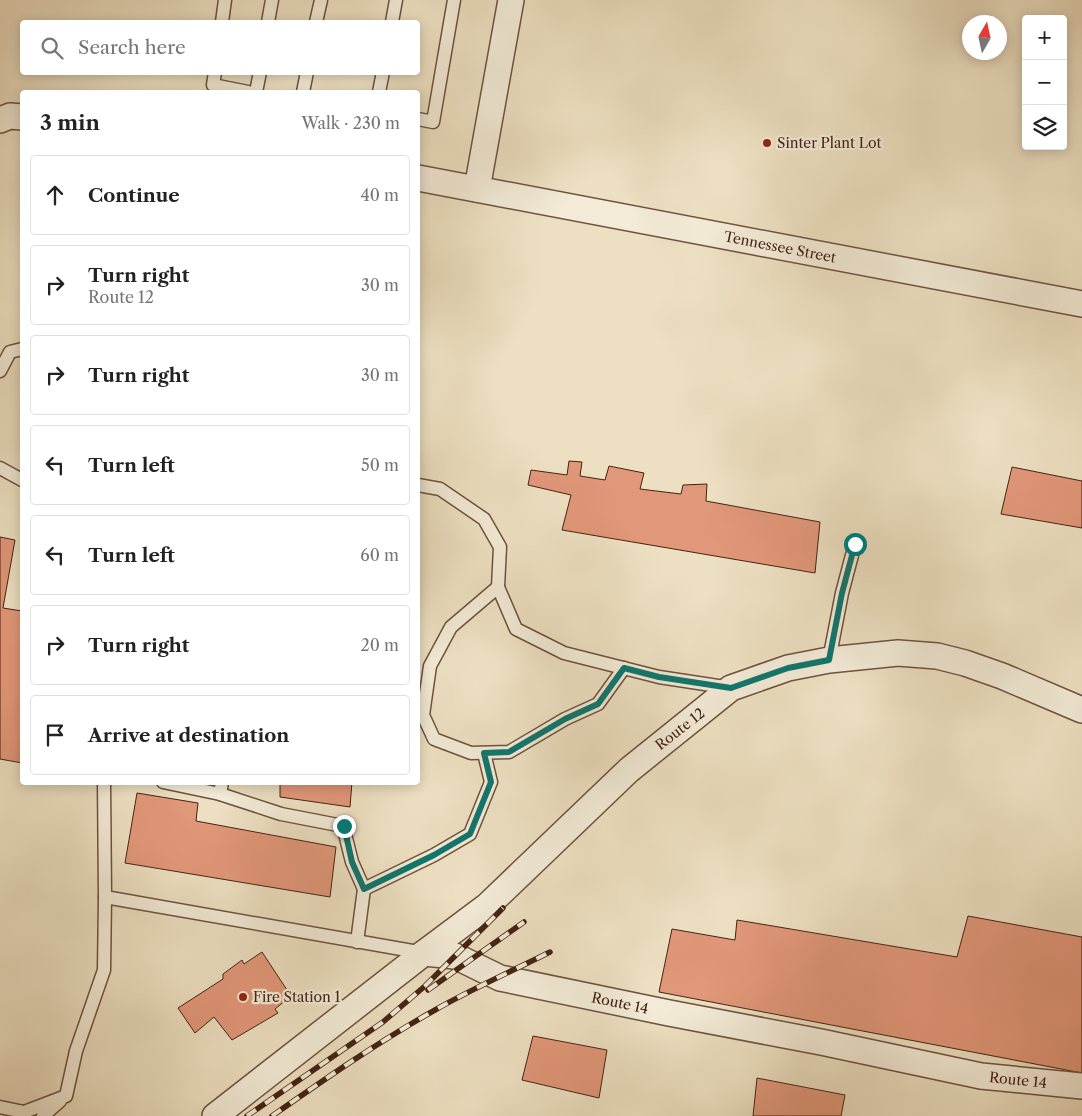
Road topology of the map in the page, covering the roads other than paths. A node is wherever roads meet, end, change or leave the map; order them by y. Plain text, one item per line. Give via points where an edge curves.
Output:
1 (225, 0) edge
2 (272, 0) edge
3 (321, 0) edge
4 (396, 0) edge
5 (454, 0) edge
6 (511, 0) edge
7 (222, 20) edge
8 (268, 20) edge
9 (316, 20) edge
10 (392, 20) edge
11 (215, 75) edge
12 (259, 75) edge
13 (306, 75) edge
14 (382, 75) edge
15 (237, 90) edge
16 (256, 90) edge
17 (303, 90) edge
18 (379, 90) edge
19 (20, 117) edge
20 (420, 119) edge
21 (0, 120) edge
22 (420, 178) edge
23 (477, 189) junction
24 (1082, 304) edge
25 (20, 350) edge
26 (0, 371) edge
27 (0, 468) edge
28 (20, 479) edge
29 (420, 485) edge
30 (855, 544) dead end
31 (498, 587) junction
32 (829, 660) junction
33 (624, 668) junction
34 (731, 688) junction
35 (1082, 710) edge
36 (484, 753) junction
37 (104, 785) edge
38 (192, 785) edge
39 (221, 788) edge
40 (364, 889) junction
41 (104, 896) junction
42 (357, 942) junction
43 (424, 954) junction
44 (1082, 1086) edge
45 (66, 1096) junction
46 (0, 1107) edge
47 (43, 1116) edge
48 (215, 1116) edge

1 - 7 lane
2 - 8 lane
3 - 9 lane
4 - 10 lane
5 - 20 lane via 433,122
6 - 23 street
11 - 15 lane via 214,86
12 - 16 lane
13 - 17 lane
14 - 18 lane
19 - 21 street
22 - 23 street, Tennessee Street
23 - 24 street, Tennessee Street
25 - 26 lane via 10,352
27 - 28 lane
29 - 31 lane via 440,489 484,518 500,547
30 - 32 lane
31 - 33 lane via 516,629 564,653
31 - 36 lane via 451,627 430,666 423,715 434,739 471,753
32 - 34 street, Route 12 via 788,668
32 - 35 street, Route 12 via 898,653 937,656 1002,676
33 - 34 lane
33 - 36 lane via 598,704 509,752
34 - 43 street, Route 12 via 629,770 488,906
36 - 40 lane via 491,782 470,834
37 - 41 lane
38 - 39 lane
39 - 40 lane via 281,814 344,826 352,862
40 - 42 lane
41 - 42 lane
41 - 45 lane via 104,970 76,1051
42 - 43 lane
43 - 44 street, Route 14 via 455,956 500,978 670,1014 981,1076
43 - 48 street
45 - 46 lane via 24,1112
45 - 47 lane

